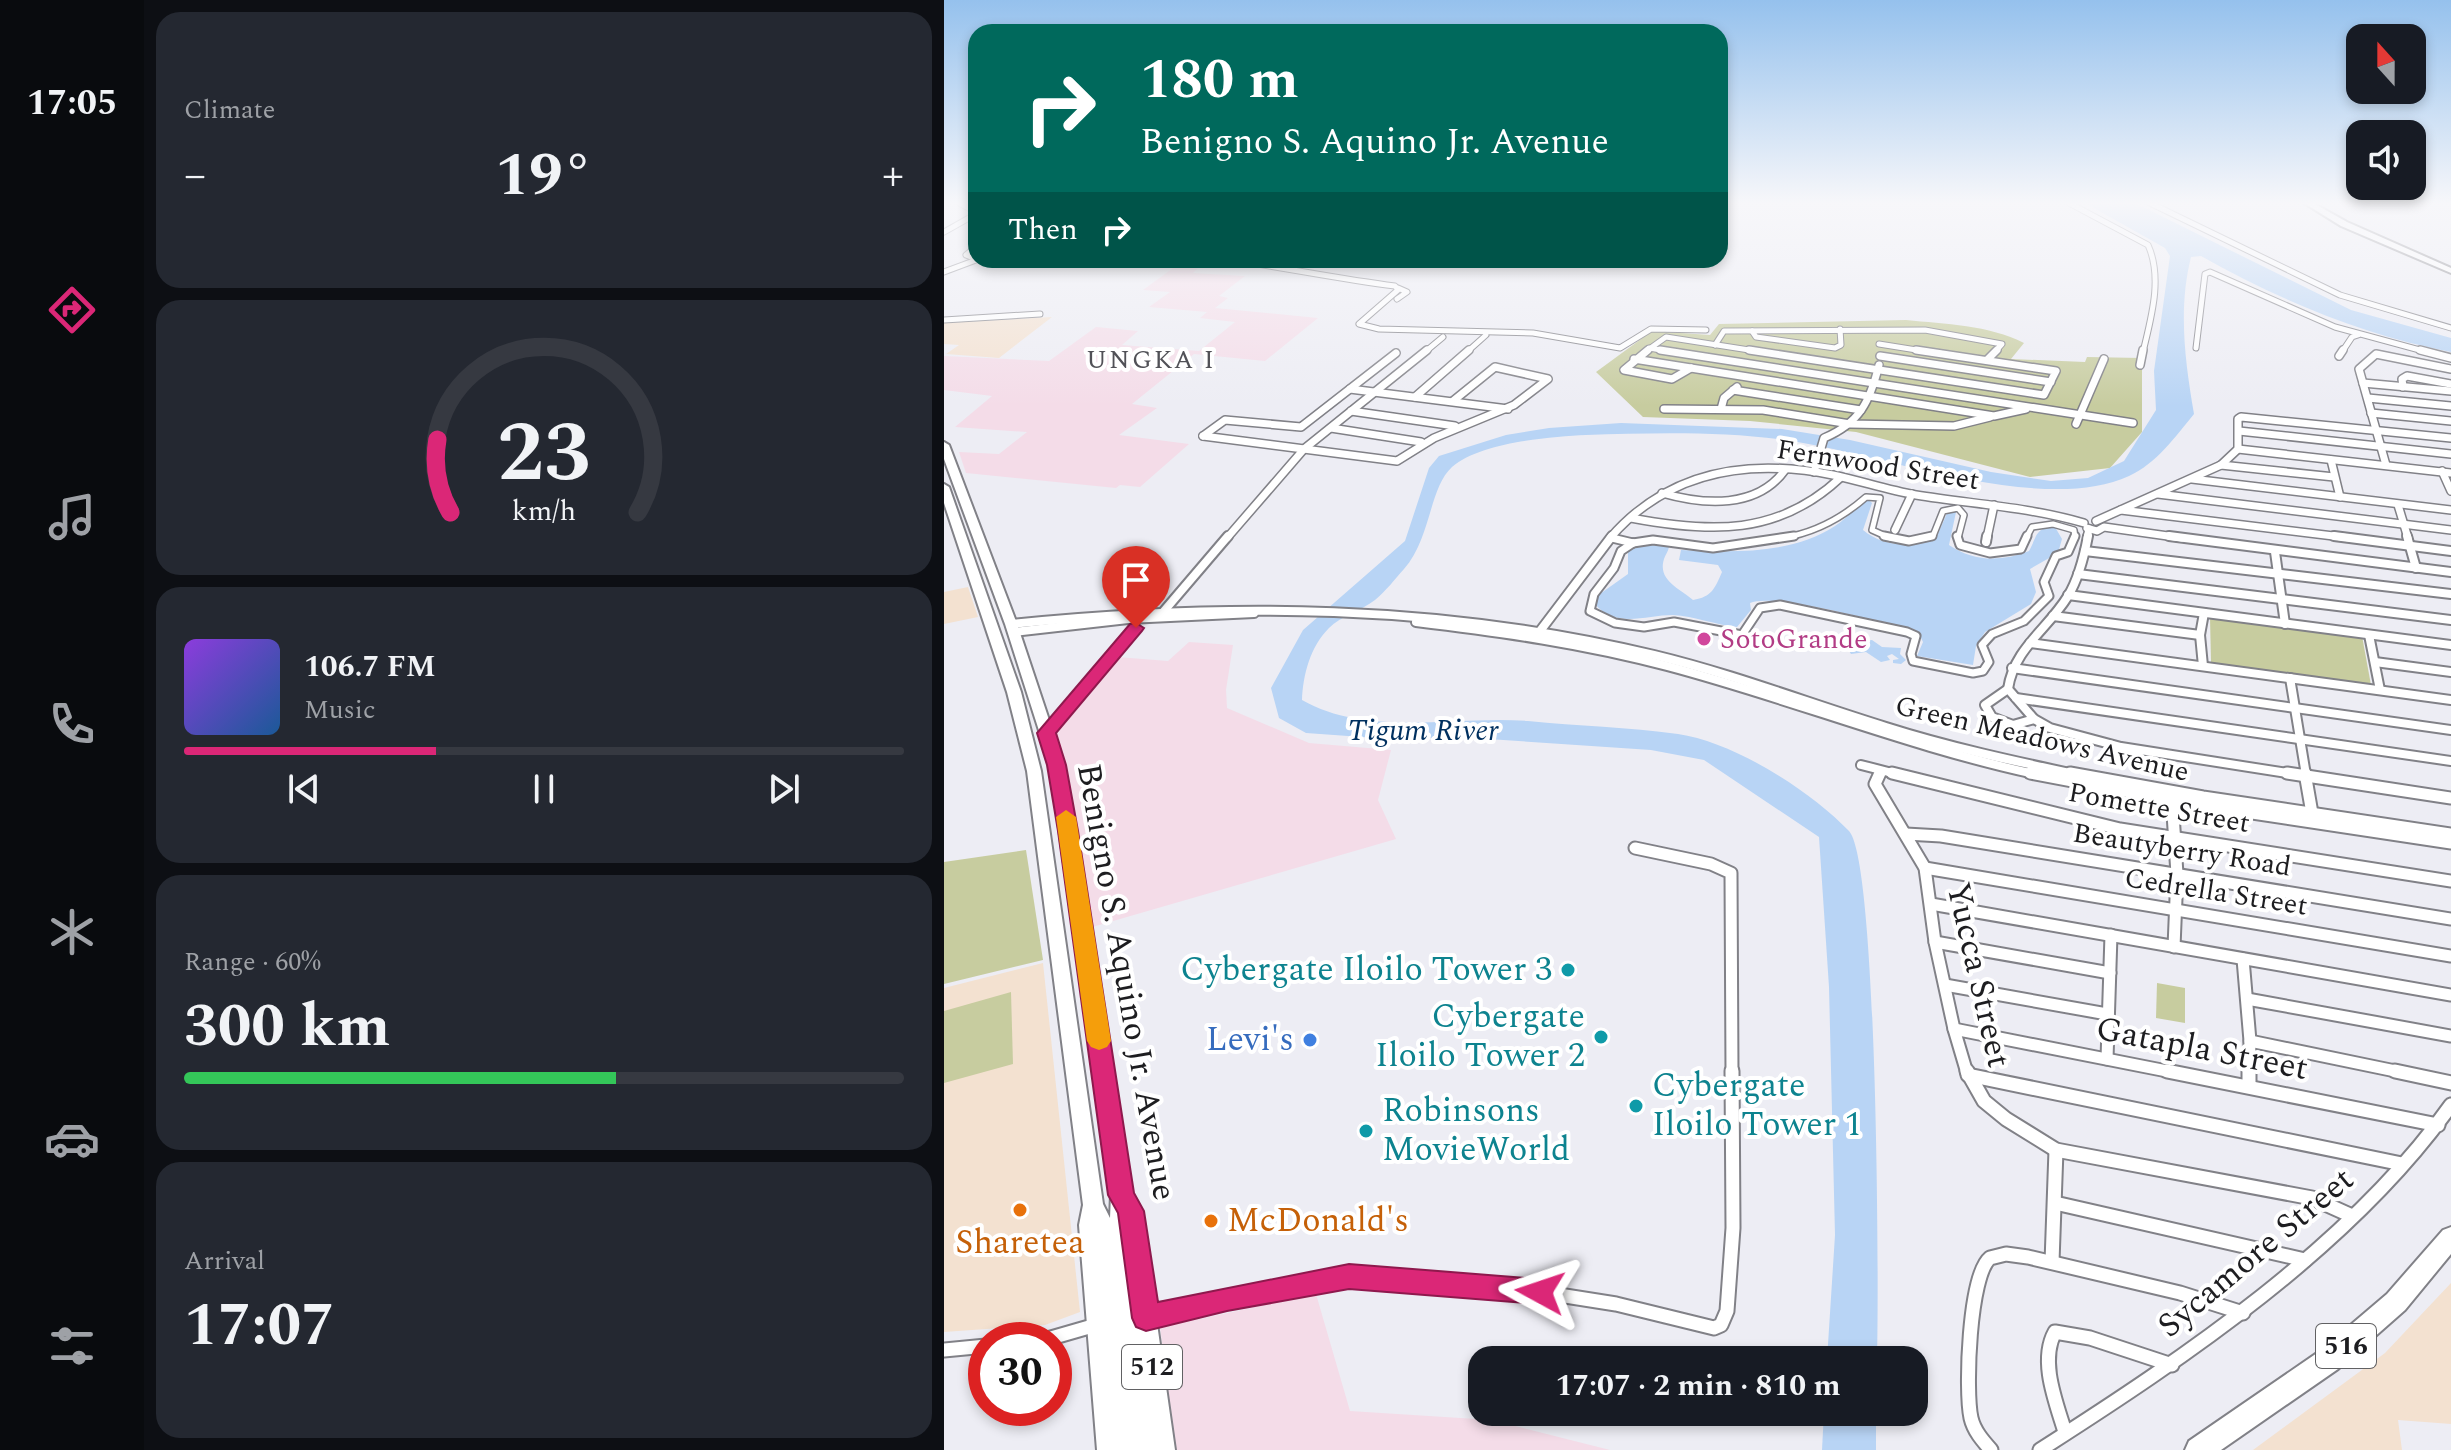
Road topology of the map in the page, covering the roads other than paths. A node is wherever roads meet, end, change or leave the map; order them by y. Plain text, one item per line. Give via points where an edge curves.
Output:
1 (1293, 271) edge
2 (2155, 271) edge
3 (2290, 271) edge
4 (1398, 288) junction
5 (1397, 299) dead end
6 (1040, 314) dead end
7 (944, 320) edge
8 (1544, 324) dead end
9 (1878, 328) junction
10 (2451, 328) edge
11 (1840, 329) junction
12 (1706, 330) dead end
13 (1752, 331) junction
14 (1533, 333) junction
15 (1486, 335) dead end
16 (2358, 335) junction
17 (1443, 337) dead end
18 (1879, 344) junction
19 (1715, 345) junction
20 (1649, 348) junction
21 (2196, 348) dead end
22 (1396, 353) dead end
23 (1880, 356) junction
24 (2339, 356) dead end
25 (2451, 358) edge
26 (1634, 359) junction
27 (2104, 359) dead end
28 (1987, 360) junction
29 (2140, 365) dead end
30 (1691, 368) junction
31 (2451, 369) edge
32 (1878, 371) junction
33 (1749, 377) junction
34 (2051, 382) junction
35 (2363, 383) junction
36 (2451, 384) edge
37 (1875, 385) junction
38 (2403, 387) junction
39 (1350, 389) junction
40 (1733, 390) junction
41 (2451, 391) edge
42 (1376, 392) junction
43 (2044, 395) junction
44 (1415, 397) junction
45 (1871, 397) junction
46 (2368, 398) junction
47 (1453, 401) junction
48 (2451, 406) edge
49 (2032, 408) junction
50 (1508, 409) junction
51 (1664, 409) dead end
52 (1721, 409) junction
53 (1861, 410) junction
54 (1351, 411) junction
55 (2371, 413) junction
56 (2079, 415) junction
57 (1994, 416) junction
58 (2451, 421) edge
59 (2133, 423) dead end
60 (1850, 424) junction
61 (2076, 424) dead end
62 (1457, 426) junction
63 (1331, 428) junction
64 (2378, 430) junction
65 (2239, 431) junction
66 (2451, 438) edge
67 (1421, 442) junction
68 (944, 445) edge
69 (2382, 448) junction
70 (1304, 449) junction
71 (2238, 449) junction
72 (2451, 454) edge
73 (2331, 460) junction
74 (2221, 465) junction
75 (2386, 465) junction
76 (948, 467) edge
77 (1785, 470) junction
78 (2442, 471) junction
79 (1814, 472) junction
80 (2451, 473) edge
81 (2334, 477) junction
82 (1840, 478) junction
83 (2192, 479) junction
84 (944, 487) edge
85 (2451, 491) edge
86 (1662, 493) junction
87 (1912, 494) junction
88 (2154, 494) junction
89 (2340, 497) junction
90 (1994, 505) junction
91 (2398, 505) junction
92 (2119, 510) junction
93 (2451, 510) edge
94 (1631, 518) junction
95 (2096, 521) junction
96 (2402, 524) junction
97 (2086, 526) junction
98 (2104, 527) junction
99 (1895, 530) dead end
100 (2451, 530) edge
101 (1612, 538) junction
102 (1986, 542) dead end
103 (1633, 543) junction
104 (2410, 546) junction
105 (2085, 551) junction
106 (2451, 551) edge
107 (2275, 552) junction
108 (2416, 568) junction
109 (2451, 572) edge
110 (2078, 574) junction
111 (2278, 574) junction
112 (2451, 594) edge
113 (2068, 595) junction
114 (2282, 599) junction
115 (1166, 609) junction
116 (1300, 611) junction
117 (2204, 613) junction
118 (2053, 616) junction
119 (1159, 617) junction
120 (2451, 620) edge
121 (2285, 624) junction
122 (1013, 628) junction
123 (1136, 628) dead end
124 (1537, 635) junction
125 (2200, 635) junction
126 (2369, 635) junction
127 (2030, 643) junction
128 (2451, 645) edge
129 (2375, 662) junction
130 (2203, 666) junction
131 (2012, 668) junction
132 (2451, 672) edge
133 (2290, 678) junction
134 (1033, 687) junction
135 (2008, 689) junction
136 (2380, 690) junction
137 (1014, 692) junction
138 (2016, 698) junction
139 (2451, 700) edge
140 (2297, 709) junction
141 (2034, 719) junction
142 (2451, 730) edge
143 (1047, 733) junction
144 (2299, 740) junction
145 (2451, 761) edge
146 (1861, 765) dead end
147 (1881, 771) junction
148 (2308, 777) junction
149 (2172, 798) junction
150 (2451, 798) edge
151 (2313, 818) junction
152 (1906, 834) junction
153 (2451, 834) edge
154 (2176, 838) junction
155 (2451, 843) edge
156 (1635, 848) dead end
157 (1925, 868) junction
158 (2177, 874) junction
159 (2451, 881) edge
160 (1931, 904) junction
161 (2175, 909) junction
162 (2451, 919) edge
163 (2111, 935) junction
164 (1935, 942) junction
165 (2174, 947) junction
166 (2451, 956) edge
167 (2243, 959) junction
168 (2110, 973) junction
169 (1945, 985) junction
170 (2451, 995) edge
171 (2247, 999) junction
172 (2107, 1014) junction
173 (1097, 1027) junction
174 (1954, 1029) junction
175 (1071, 1035) junction
176 (2451, 1036) edge
177 (2250, 1041) junction
178 (2107, 1059) junction
179 (1968, 1075) junction
180 (2451, 1083) edge
181 (2249, 1085) junction
182 (2451, 1105) edge
183 (2438, 1125) junction
184 (2056, 1150) junction
185 (2402, 1164) junction
186 (2055, 1203) junction
187 (1109, 1208) junction
188 (2352, 1216) junction
189 (2451, 1237) edge
190 (2305, 1260) junction
191 (2052, 1262) junction
192 (2243, 1313) junction
193 (1146, 1318) junction
194 (1099, 1324) junction
195 (1072, 1332) edge
196 (968, 1348) edge
197 (944, 1350) edge
198 (2172, 1365) junction
199 (2065, 1432) junction
200 (2215, 1442) edge
201 (1109, 1450) edge
202 (1125, 1450) edge
203 (1148, 1450) edge
204 (1163, 1450) edge
205 (1991, 1450) edge
206 (2040, 1450) edge
207 (2198, 1450) edge

1 - 4 street
2 - 29 street
3 - 10 street via 2340,295
4 - 5 street via 1407,292
4 - 14 street via 1359,325 1412,332
6 - 7 street
8 - 14 street
9 - 11 street
9 - 18 street
9 - 28 street via 1925,330 2002,344
11 - 13 street
11 - 13 street via 1841,345 1835,348 1756,337
12 - 14 street via 1647,329 1620,348
13 - 19 street via 1724,331
15 - 44 street
16 - 21 street via 2207,272
16 - 24 street
16 - 25 street
17 - 42 street
18 - 23 street
18 - 28 street
19 - 20 street via 1666,337
19 - 32 street
20 - 26 street
20 - 37 street
22 - 39 street
23 - 32 street
23 - 34 street
26 - 30 street
26 - 30 street via 1624,370 1672,379
27 - 56 street
28 - 34 street via 2055,371
30 - 33 street
31 - 35 street via 2376,354 2359,369
32 - 37 street
32 - 43 street
33 - 40 street
33 - 45 street
34 - 43 street
35 - 38 street
35 - 46 street
36 - 38 street via 2407,376
37 - 45 street
37 - 49 street
38 - 41 street
39 - 42 street
39 - 70 street via 1300,427 1225,420 1203,436
40 - 52 street
40 - 53 street
42 - 44 street
42 - 54 street
43 - 49 street
44 - 47 street
45 - 53 street
45 - 57 street
46 - 48 street
46 - 55 street
47 - 50 street
47 - 50 street via 1495,367 1548,379
49 - 56 street
49 - 57 street
50 - 62 street
51 - 52 street
52 - 60 street
53 - 60 street
54 - 62 street
54 - 63 street
55 - 58 street
55 - 64 street
56 - 59 street
56 - 61 street
57 - 60 street via 1954,426
60 - 79 street via 1824,438
62 - 67 street
63 - 67 street
63 - 70 street
64 - 65 street via 2241,417
64 - 66 street
64 - 69 street
65 - 69 street
65 - 71 street
67 - 70 street via 1392,462
68 - 76 main road, Benigno S. Aquino Jr. Avenue / 512
69 - 72 street
69 - 75 street
70 - 115 street
71 - 73 street
71 - 74 street
73 - 75 street
73 - 81 street
74 - 81 street
74 - 83 street
75 - 78 street
76 - 122 main road, Benigno S. Aquino Jr. Avenue / 512
77 - 79 street, Fernwood Street
77 - 86 street, Fernwood Street via 1708,476
77 - 86 street via 1766,489 1726,501 1693,501
78 - 80 street
78 - 85 street
79 - 82 street, Fernwood Street
81 - 89 street
82 - 87 street, Fernwood Street
82 - 94 street via 1811,505 1755,524 1688,528
83 - 88 street
83 - 89 street
84 - 137 main road, Benigno S. Aquino Jr. Avenue / 512
86 - 94 street, Fernwood Street
87 - 90 street, Fernwood Street
87 - 99 street
88 - 92 street
88 - 96 street
89 - 91 street
90 - 97 street, Fernwood Street
90 - 102 street
91 - 93 street
91 - 96 street
92 - 95 street
92 - 104 street
94 - 101 street, Fernwood Street
95 - 97 street
95 - 98 street
96 - 100 street
96 - 104 street
97 - 98 street
97 - 105 street
98 - 107 street
101 - 103 street
101 - 124 street, Fernwood Street
103 - 103 street via 1653,540 1713,548 1808,534 1873,496 1880,498 1872,530 1901,542 1933,536 1943,511 1958,508 1964,515 1957,535 1960,545 1974,551 2021,549 2032,527 2043,523 2074,530 2075,541 2068,552 2056,556 2044,582 2049,596 2011,631 1992,634 1982,645 1989,662 1983,671 1973,673 1913,661 1916,636 1907,632 1780,605 1759,607 1742,635 1674,622 1644,627 1601,618 1590,611 1593,593 1618,567 1621,551
104 - 106 street
104 - 108 street
105 - 110 street
105 - 111 street
107 - 108 street
107 - 111 street
108 - 109 street
110 - 113 street
110 - 114 street
111 - 112 street
111 - 114 street
113 - 117 street
113 - 118 street
114 - 120 street
114 - 121 street
115 - 116 street, Green Meadows Avenue
115 - 119 street
115 - 122 street, Green Meadows Avenue
116 - 119 street, Green Meadows Avenue
116 - 124 street, Green Meadows Avenue
117 - 121 street
117 - 125 street
118 - 125 street
118 - 127 street
119 - 122 street, Green Meadows Avenue
121 - 126 street
122 - 134 main road, Benigno S. Aquino Jr. Avenue / 512
123 - 143 street
124 - 149 street, Green Meadows Avenue via 1701,676 1861,730 1952,754
125 - 130 street
126 - 128 street
126 - 129 street
127 - 130 street
127 - 131 street
129 - 132 street
129 - 136 street
130 - 133 street
131 - 135 street
131 - 140 street
133 - 136 street
133 - 140 street
134 - 137 main road
134 - 143 main road, Benigno S. Aquino Jr. Avenue / 512
135 - 138 street
135 - 141 street via 1985,705 1988,715 2013,724
136 - 139 street
137 - 175 main road, Benigno S. Aquino Jr. Avenue / 512 via 1034,771
138 - 141 street
138 - 144 street
140 - 142 street
140 - 144 street
141 - 148 street via 2121,747
143 - 173 main road, Benigno S. Aquino Jr. Avenue / 512 via 1057,765
144 - 145 street
144 - 148 street
146 - 147 street, Pomette Street
147 - 152 street, Yucca Street via 1875,784
147 - 154 street, Pomette Street
148 - 150 street
148 - 151 street
149 - 151 street, Green Meadows Avenue
149 - 154 street
151 - 153 street, Green Meadows Avenue
151 - 155 street, Green Meadows Avenue
152 - 157 street, Yucca Street
152 - 158 street, Beautyberry Road
154 - 158 street
154 - 159 street, Pomette Street
156 - 193 street via 1731,873 1733,1228 1727,1311 1721,1325 1698,1326 1616,1304 1540,1292 1349,1276
157 - 160 street, Yucca Street
157 - 161 street, Cedrella Street
158 - 161 street
158 - 162 street, Beautyberry Road
160 - 163 street
160 - 164 street, Yucca Street
161 - 165 street
161 - 166 street, Cedrella Street
163 - 165 street
163 - 168 street
164 - 168 street
164 - 169 street, Yucca Street
165 - 167 street
167 - 170 street
167 - 171 street
168 - 172 street
169 - 172 street
169 - 174 street, Yucca Street
171 - 176 street
171 - 177 street
172 - 178 street
173 - 175 main road
173 - 187 main road, Benigno S. Aquino Jr. Avenue / 512
174 - 178 street, Gatapla Street
174 - 179 street, Yucca Street
175 - 187 main road, Benigno S. Aquino Jr. Avenue / 512
177 - 180 street
177 - 181 street
178 - 181 street, Gatapla Street
179 - 184 street, Yucca Street via 1984,1101
179 - 185 street
181 - 183 street, Gatapla Street
182 - 183 street, Sycamore Street
183 - 185 street, Sycamore Street
184 - 186 street
184 - 188 street, Yucca Street via 2312,1198
185 - 188 street, Sycamore Street
186 - 190 street
186 - 191 street
187 - 193 main road, Benigno S. Aquino Jr. Avenue / 512 via 1131,1211
187 - 194 main road, Benigno S. Aquino Jr. Avenue / 512 via 1089,1225
187 - 202 main road, 512
187 - 203 main road, 512
188 - 190 street, Sycamore Street
189 - 200 highway, 516 via 2396,1302 2329,1360
190 - 192 street, Sycamore Street
191 - 192 street
191 - 205 street via 2000,1255 1984,1262 1976,1279 1970,1416
192 - 198 street, Sycamore Street
193 - 204 main road, Benigno S. Aquino Jr. Avenue / 512
194 - 195 street
194 - 201 main road, Benigno S. Aquino Jr. Avenue / 512
196 - 197 street
198 - 199 street, Sycamore Street
198 - 199 street via 2055,1332 2049,1344 2050,1368
199 - 206 street, Sycamore Street
200 - 207 highway, 516

